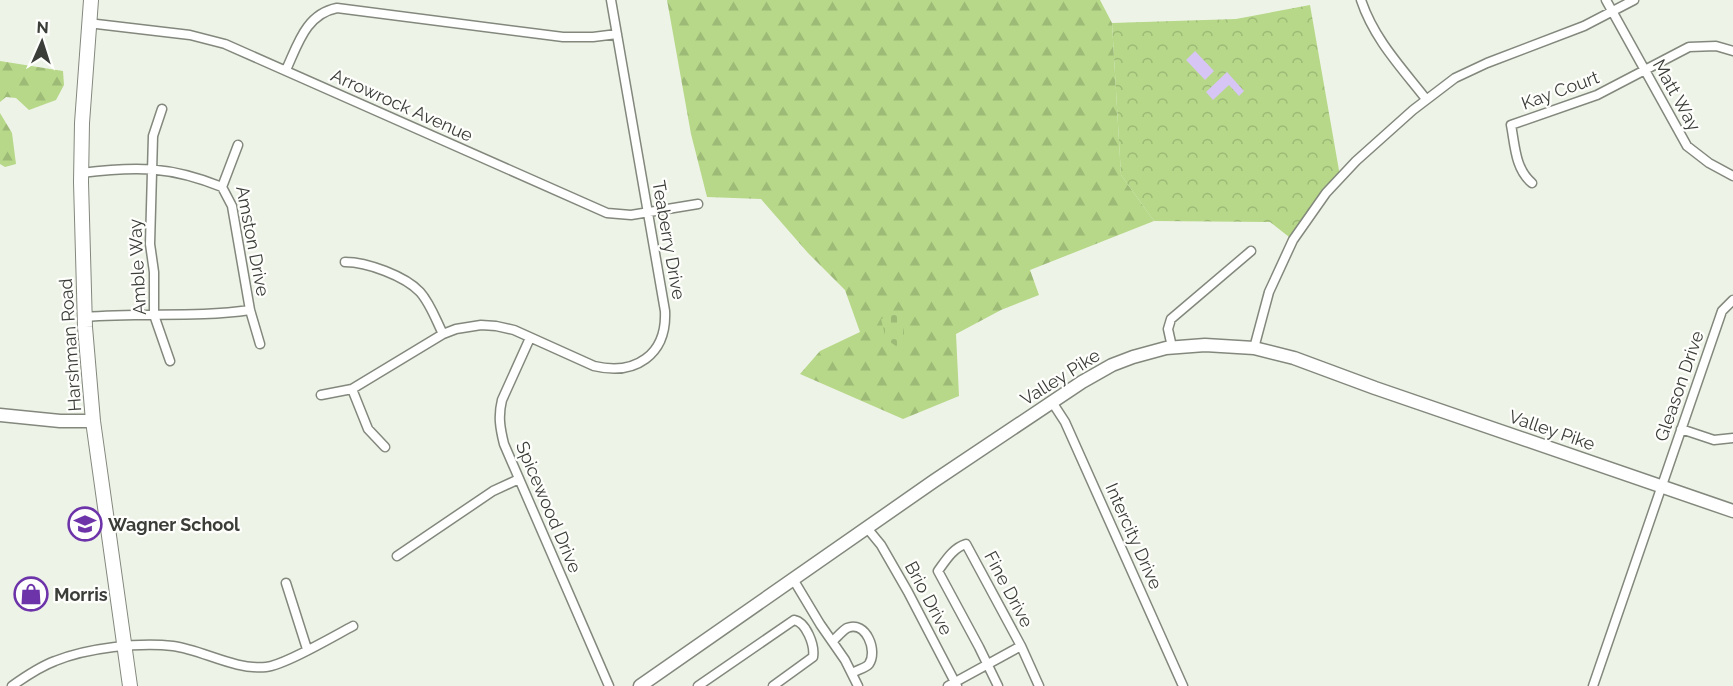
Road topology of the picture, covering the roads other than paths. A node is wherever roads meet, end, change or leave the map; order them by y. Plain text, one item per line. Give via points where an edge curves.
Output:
1 (91, 0) edge
2 (611, 0) edge
3 (1361, 0) edge
4 (1606, 0) edge
5 (1634, 0) edge
6 (1612, 12) junction
7 (88, 23) junction
8 (617, 34) junction
9 (1733, 51) edge
10 (286, 70) junction
11 (1644, 70) junction
12 (1426, 99) junction
13 (162, 108) dead end
14 (238, 145) dead end
15 (152, 168) junction
16 (81, 173) junction
17 (1733, 176) edge
18 (1532, 183) dead end
19 (222, 187) junction
20 (698, 204) dead end
21 (647, 213) junction
22 (1251, 251) dead end
23 (345, 262) dead end
24 (1733, 300) edge
25 (250, 310) junction
26 (154, 315) junction
27 (85, 316) junction
28 (443, 334) junction
29 (531, 338) junction
30 (260, 344) dead end
31 (1172, 347) junction
32 (1254, 348) junction
33 (170, 362) dead end
34 (352, 389) junction
35 (321, 395) dead end
36 (1052, 402) junction
37 (0, 415) edge
38 (93, 421) junction
39 (1682, 429) junction
40 (1733, 438) edge
41 (385, 447) dead end
42 (519, 479) junction
43 (1661, 487) junction
44 (1733, 512) edge
45 (867, 528) junction
46 (397, 556) dead end
47 (793, 579) junction
48 (286, 584) dead end
49 (353, 626) dead end
50 (833, 641) junction
51 (124, 646) junction
52 (1021, 646) junction
53 (307, 649) junction
54 (987, 664) junction
55 (852, 673) junction
56 (954, 684) edge
57 (12, 686) edge
58 (130, 686) edge
59 (609, 686) edge
60 (640, 686) edge
61 (698, 686) edge
62 (773, 686) edge
63 (858, 686) edge
64 (998, 686) edge
65 (1039, 686) edge
66 (1183, 686) edge
67 (1593, 686) edge

1 - 7 main road, Harshman Road
2 - 8 street, Teaberry Drive
3 - 12 street via 1377,35
4 - 6 street, Matt Way
5 - 6 street
6 - 11 street, Matt Way
6 - 12 street via 1471,70
7 - 10 street, Arrowrock Avenue via 208,39
7 - 16 main road, Harshman Road
8 - 10 street via 563,37 337,8 322,12 310,22
8 - 21 street, Teaberry Drive
9 - 11 street via 1716,46 1689,47
10 - 21 street, Arrowrock Avenue via 597,210 620,215
11 - 17 street, Matt Way via 1687,146
11 - 18 street, Kay Court via 1586,100 1511,124 1519,166
12 - 32 street via 1356,160 1316,205 1277,272
13 - 15 street, Amble Way via 153,136
14 - 19 street, Amston Drive
15 - 16 street
15 - 19 street via 194,176
15 - 26 street, Amble Way via 150,244
16 - 27 main road, Harshman Road
19 - 25 street, Amston Drive via 234,214
20 - 21 street, Arrowrock Avenue
21 - 29 street, Teaberry Drive via 665,320 661,339 652,354 624,369 606,369
22 - 31 street via 1171,319 1168,329
23 - 28 street via 364,263 415,287 426,299
24 - 39 street, Gleason Drive via 1722,311
25 - 26 street via 214,315
25 - 30 street, Amston Drive
26 - 27 street
26 - 33 street, Amble Way
27 - 38 main road, Harshman Road
28 - 29 street, Teaberry Drive via 468,326 496,326
28 - 34 street, Teaberry Drive
29 - 42 street, Spicewood Drive via 502,400 499,417 504,444
31 - 32 street, Valley Pike
31 - 36 street, Valley Pike via 1112,365
32 - 43 street, Valley Pike via 1294,358
34 - 35 street
34 - 41 street via 368,429
36 - 45 street, Valley Pike
36 - 66 street, Intercity Drive via 1065,422
37 - 38 street
38 - 51 main road, Harshman Road
39 - 40 street via 1714,440
39 - 43 street, Gleason Drive
42 - 46 street via 493,491
42 - 59 street, Spicewood Drive
43 - 44 street, Valley Pike
43 - 67 street, Gleason Drive
45 - 47 street, Valley Pike
45 - 56 street, Brio Drive via 881,545
47 - 50 street
47 - 60 street, Valley Pike
48 - 53 street
49 - 53 street
50 - 55 street
50 - 55 street via 846,628 853,627 861,629 869,639 868,665
51 - 53 street via 173,646 267,667
51 - 57 street via 57,660
51 - 58 main road, Harshman Road
52 - 54 street
52 - 54 street, Fine Drive via 966,544 954,550 938,571
52 - 65 street, Fine Drive
54 - 56 street
54 - 64 street
55 - 63 street
61 - 62 street via 794,620 801,623 813,657

